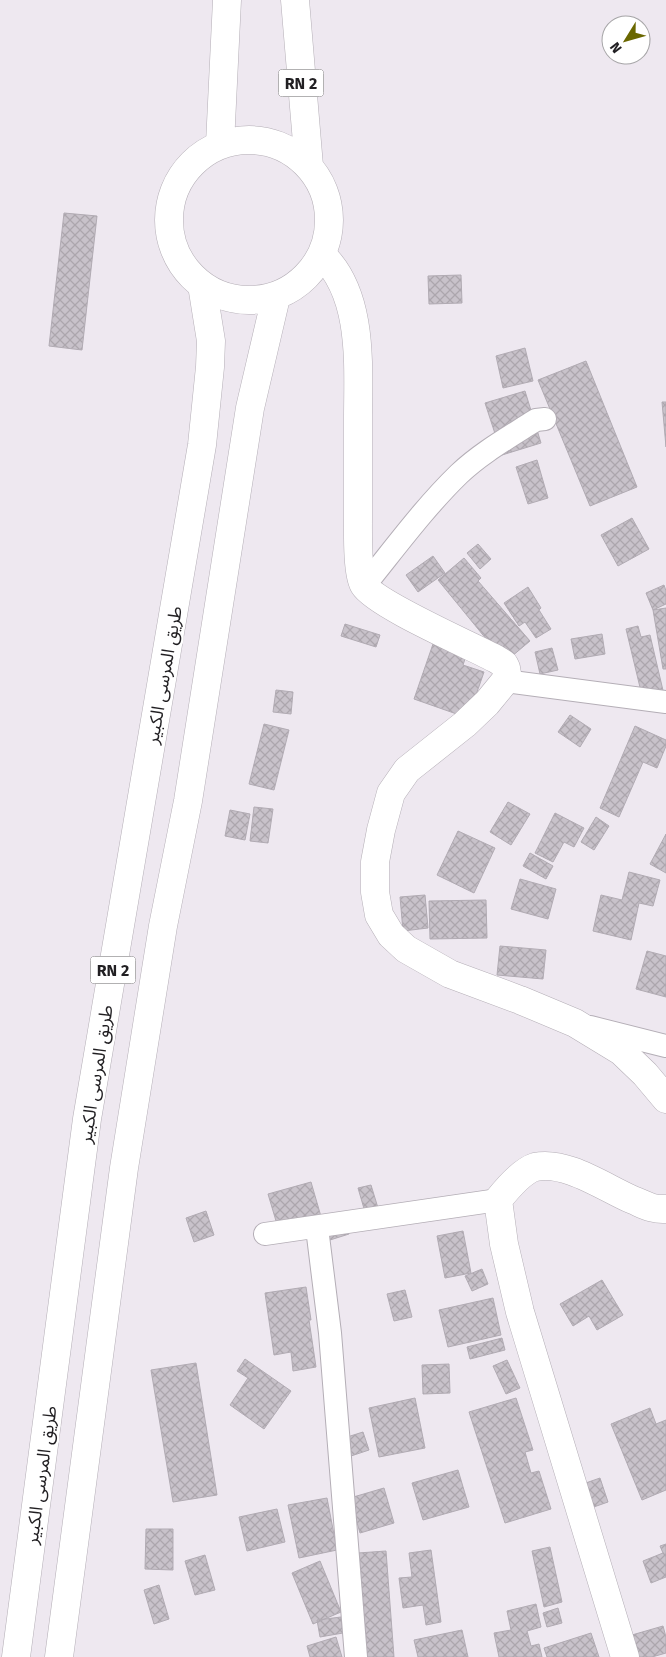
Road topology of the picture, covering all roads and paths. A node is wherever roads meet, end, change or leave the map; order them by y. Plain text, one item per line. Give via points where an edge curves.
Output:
1 (227, 0) edge
2 (295, 0) edge
3 (220, 144) junction
4 (309, 166) junction
5 (322, 254) junction
6 (202, 285) junction
7 (276, 297) junction
8 (545, 418) dead end
9 (364, 586) junction
10 (505, 681) junction
11 (666, 702) edge
12 (575, 1023) junction
13 (666, 1046) edge
14 (666, 1098) edge
15 (498, 1200) junction
16 (666, 1209) edge
17 (316, 1228) junction
18 (265, 1234) dead end
19 (16, 1657) edge
20 (59, 1657) edge
21 (356, 1657) edge
22 (624, 1657) edge

1 - 3 main road
2 - 4 main road, RN 2
3 - 4 main road via 244,139 268,141 290,150
3 - 6 main road via 199,156 182,174 172,196 168,221 172,245 184,267
4 - 5 main road via 322,185 329,208 328,232
5 - 7 main road via 309,274
5 - 9 main road via 335,270 350,305 358,344 358,538
6 - 7 main road via 238,300
6 - 19 main road, طريق المرسى الكبير / RN 2 via 211,341 202,445 87,1119
7 - 20 main road, RN 2 via 250,408 188,801 163,926 126,1158
8 - 9 street via 536,420 489,450 460,473 437,496
9 - 10 main road via 387,604 496,658 506,668
10 - 11 street
10 - 12 main road via 465,724 407,770 391,793 375,862 379,915 391,935 406,949 450,974
12 - 13 street
12 - 14 main road via 621,1052
15 - 16 main road via 534,1168 553,1166 576,1173 655,1210
15 - 17 street
15 - 22 main road via 504,1244 520,1312
17 - 18 street
17 - 21 street via 330,1334

